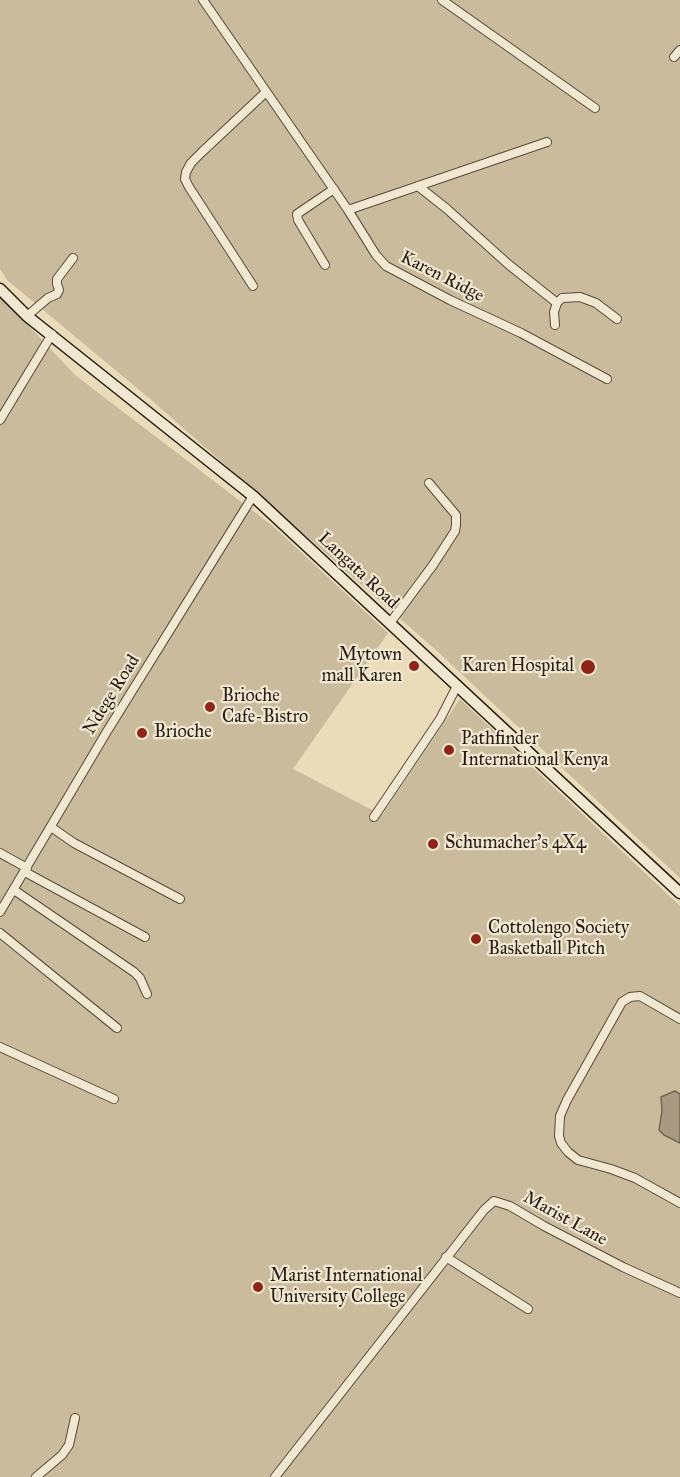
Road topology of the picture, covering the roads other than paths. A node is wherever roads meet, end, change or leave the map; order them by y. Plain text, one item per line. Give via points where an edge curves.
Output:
1 (202, 0) edge
2 (442, 0) edge
3 (680, 50) edge
4 (674, 57) dead end
5 (266, 92) junction
6 (594, 108) dead end
7 (547, 142) dead end
8 (417, 186) junction
9 (334, 189) junction
10 (348, 210) junction
11 (73, 258) dead end
12 (325, 265) dead end
13 (253, 286) dead end
14 (0, 289) edge
15 (557, 303) junction
16 (27, 316) junction
17 (617, 319) dead end
18 (555, 325) dead end
19 (52, 334) junction
20 (608, 379) dead end
21 (0, 420) edge
22 (429, 483) dead end
23 (253, 495) junction
24 (390, 623) junction
25 (458, 686) junction
26 (374, 817) dead end
27 (51, 827) junction
28 (0, 853) edge
29 (26, 870) junction
30 (14, 890) junction
31 (680, 893) edge
32 (180, 899) dead end
33 (0, 912) edge
34 (0, 933) edge
35 (144, 937) dead end
36 (147, 994) dead end
37 (680, 1019) edge
38 (117, 1028) dead end
39 (0, 1047) edge
40 (114, 1099) dead end
41 (680, 1203) edge
42 (447, 1257) junction
43 (680, 1293) edge
44 (528, 1309) dead end
45 (75, 1418) dead end
46 (36, 1477) edge
47 (275, 1477) edge

1 - 5 street, Karen Ridge
2 - 6 street
3 - 4 street
5 - 9 street, Karen Ridge
5 - 13 street via 191,163 185,179
7 - 8 street
8 - 10 street
8 - 15 street
9 - 10 street, Karen Ridge
9 - 12 street via 297,214
10 - 20 street, Karen Ridge via 386,266
11 - 16 street via 57,279 57,294
14 - 16 main road, Langata Road
15 - 17 street via 562,298 580,297 596,303
15 - 18 street
16 - 19 main road, Langata Road
19 - 21 street
19 - 23 main road, Langata Road
22 - 24 street via 456,515 455,531
23 - 24 main road, Langata Road
23 - 27 street, Ndege Road
24 - 25 main road, Langata Road
25 - 26 street
25 - 31 main road, Langata Road
27 - 29 street, Ndege Road
27 - 32 street
28 - 29 street
29 - 30 street, Ndege Road
29 - 35 street
30 - 33 street, Ndege Road
30 - 36 street via 134,972
34 - 38 street
37 - 41 street via 640,996 622,1002 567,1100 560,1116 559,1136 578,1160 635,1179
39 - 40 street
42 - 43 street, Marist Lane via 484,1210 498,1201
42 - 44 street
42 - 47 street, Marist Lane
45 - 46 street via 69,1445

